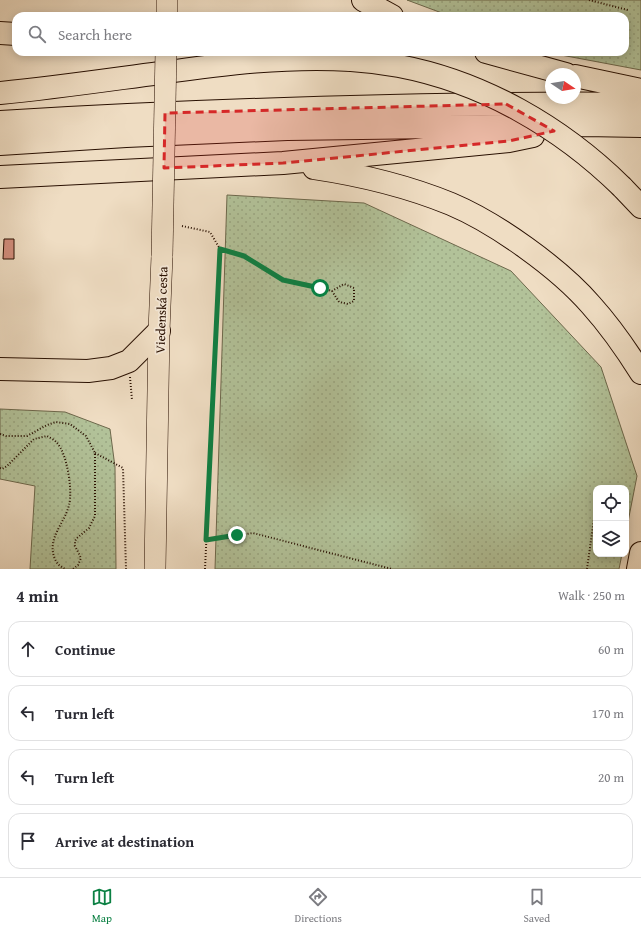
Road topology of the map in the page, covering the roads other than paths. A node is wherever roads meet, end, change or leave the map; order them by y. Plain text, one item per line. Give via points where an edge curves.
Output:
1 (167, 0) edge
2 (363, 0) edge
3 (167, 12) edge
4 (385, 12) edge
5 (0, 33) edge
6 (12, 34) edge
7 (166, 56) edge
8 (501, 56) edge
9 (545, 68) edge
10 (581, 77) edge
11 (641, 90) edge
12 (0, 93) edge
13 (641, 104) edge
14 (0, 122) edge
15 (585, 125) junction
16 (641, 126) edge
17 (0, 144) edge
18 (283, 163) junction
19 (0, 177) edge
20 (641, 207) edge
21 (159, 332) junction
22 (0, 370) edge
23 (641, 373) edge
24 (641, 553) edge
25 (155, 569) edge
26 (638, 569) edge

1 - 3 main road
2 - 4 highway
5 - 6 highway
7 - 21 main road, Viedenská cesta, bridge
8 - 9 highway
10 - 11 highway
12 - 20 highway, bridge via 254,61 318,58 383,63 429,73 462,84 525,113 584,154
13 - 14 highway via 559,102 286,109 125,114
15 - 16 highway
15 - 17 highway via 287,129
15 - 18 highway via 510,141
18 - 19 highway
18 - 23 highway via 383,181 452,204 483,221 513,240 570,284 591,304
21 - 22 highway via 129,361 111,368 88,371
21 - 25 main road, Viedenská cesta
24 - 26 highway

